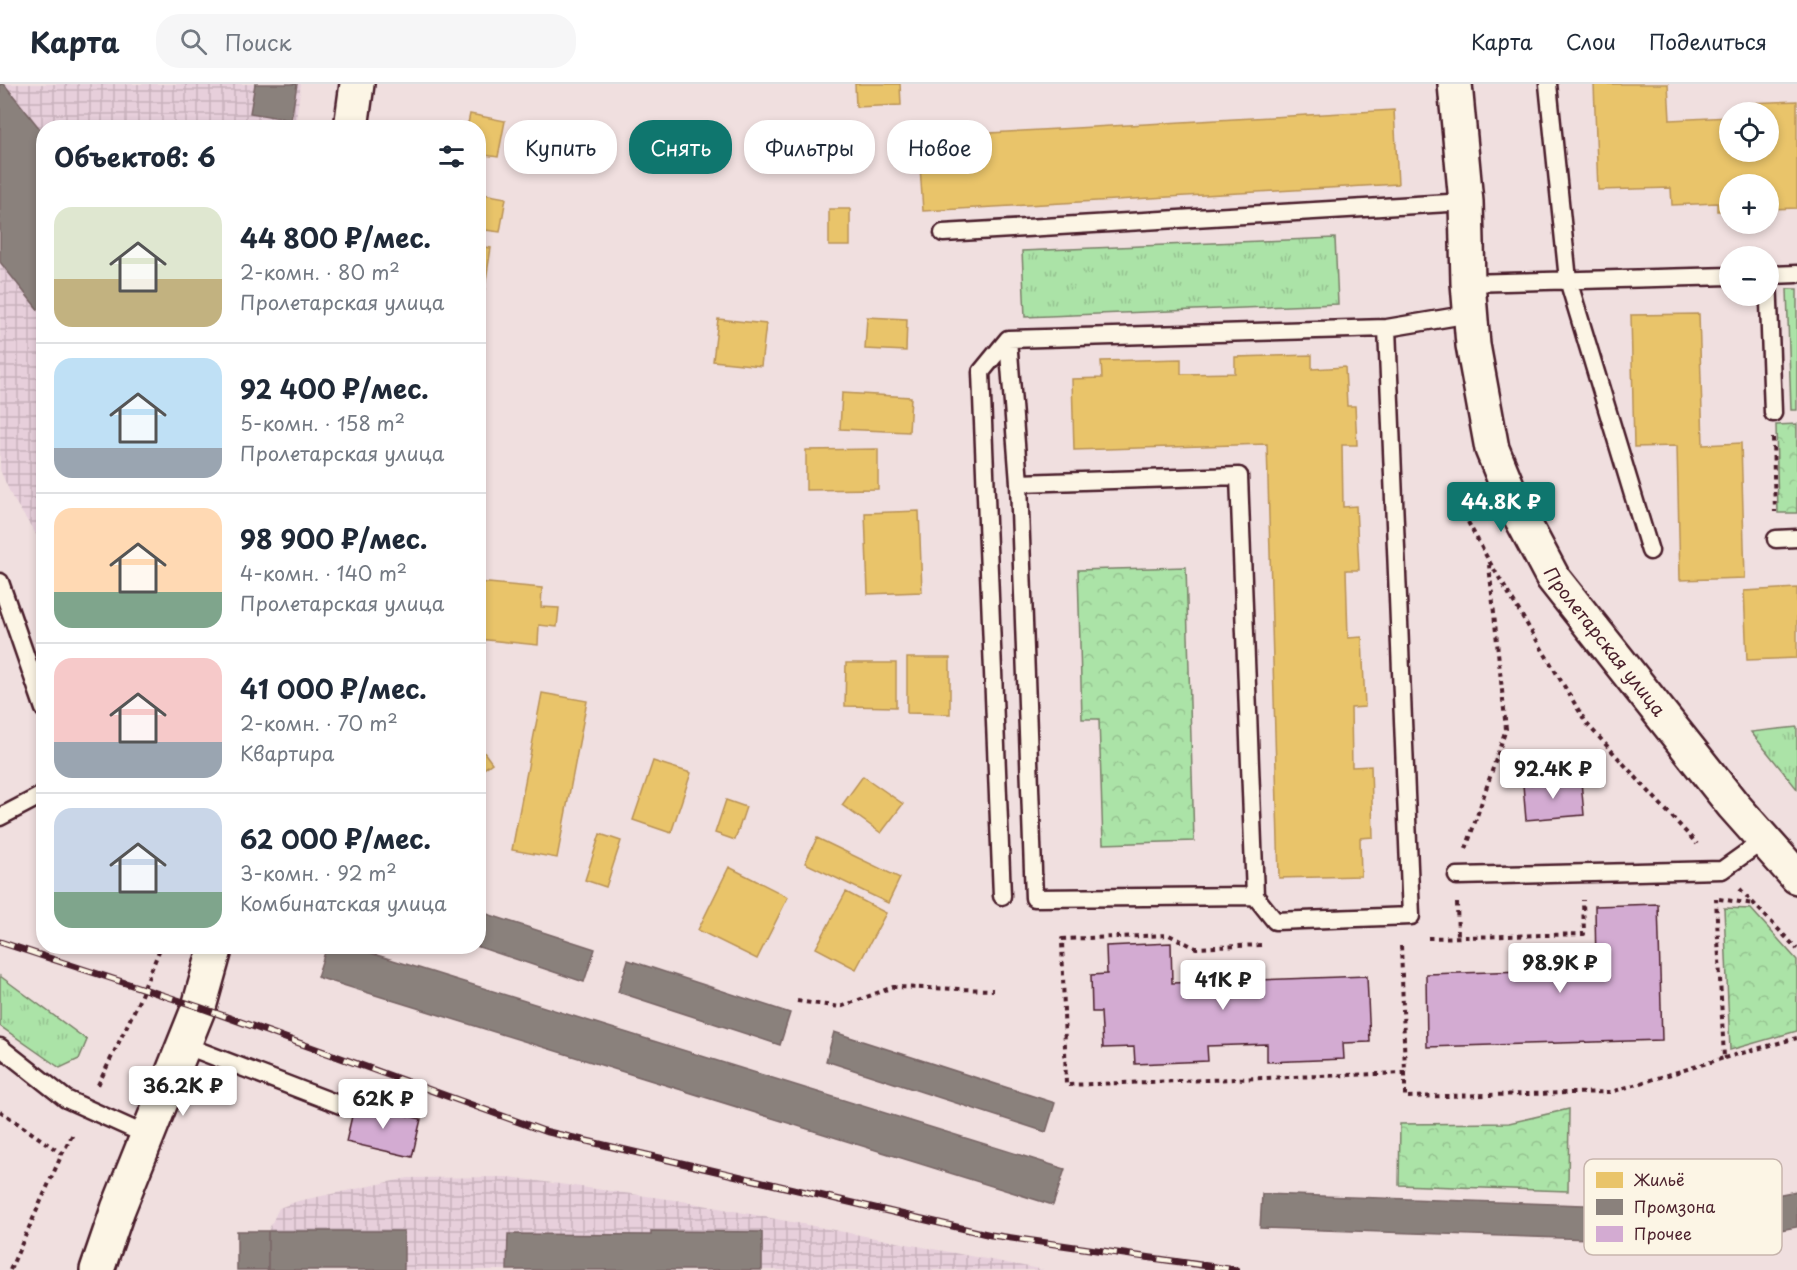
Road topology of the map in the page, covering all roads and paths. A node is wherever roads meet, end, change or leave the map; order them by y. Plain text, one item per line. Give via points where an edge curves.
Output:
1 (357, 84) edge
2 (1455, 84) edge
3 (1548, 84) edge
4 (352, 120) edge
5 (1466, 202) junction
6 (943, 233) dead end
7 (1797, 274) edge
8 (1719, 276) edge
9 (1568, 280) junction
10 (1469, 298) junction
11 (1387, 328) junction
12 (1008, 339) junction
13 (1773, 413) joint
14 (1019, 483) junction
15 (1468, 522) dead end
16 (1797, 538) edge
17 (1776, 539) joint
18 (1650, 551) dead end
19 (1488, 561) junction
20 (0, 582) edge
21 (36, 686) edge
22 (36, 798) edge
23 (0, 817) edge
24 (1764, 840) junction
25 (1722, 870) junction
26 (1457, 876) junction
27 (1797, 876) edge
28 (1002, 896) dead end
29 (1256, 896) junction
30 (1583, 897) dead end
31 (1754, 904) junction
32 (1458, 937) junction
33 (1424, 938) dead end
34 (1401, 939) dead end
35 (1264, 945) dead end
36 (1797, 949) edge
37 (214, 954) edge
38 (993, 990) dead end
39 (797, 1001) dead end
40 (1797, 1038) edge
41 (184, 1045) junction
42 (0, 1047) edge
43 (1724, 1058) junction
44 (1405, 1073) junction
45 (343, 1106) dead end
46 (0, 1111) edge
47 (148, 1136) junction
48 (62, 1154) dead end
49 (97, 1270) edge

1 - 4 street
2 - 5 street, Пролетарская улица
3 - 9 lane
5 - 6 lane
5 - 10 street, Пролетарская улица
7 - 13 lane via 1768,275
8 - 9 lane
9 - 10 lane
9 - 18 lane
10 - 11 lane
10 - 24 street, Пролетарская улица via 1473,345 1492,449 1517,510 1553,578
11 - 12 lane
11 - 29 lane via 1411,916 1275,921
12 - 14 lane
12 - 28 lane via 981,372
13 - 17 path
14 - 29 lane via 1034,898
14 - 29 lane via 1239,476
15 - 19 path
16 - 17 lane
19 - 25 path via 1587,724
19 - 26 path via 1506,729
20 - 21 lane
22 - 23 lane
24 - 25 lane
24 - 27 street, Пролетарская улица
25 - 26 lane
25 - 31 path
26 - 32 path
30 - 32 path via 1584,934
31 - 36 path
31 - 43 path via 1716,899
32 - 33 path
34 - 44 path
35 - 44 path via 1196,948 1169,935 1062,939 1066,1085
37 - 41 street
38 - 39 path via 893,987 840,1007
40 - 43 path
41 - 45 lane
41 - 47 street
42 - 47 lane via 66,1099
43 - 44 path via 1611,1092 1405,1097
46 - 48 path
47 - 49 street

